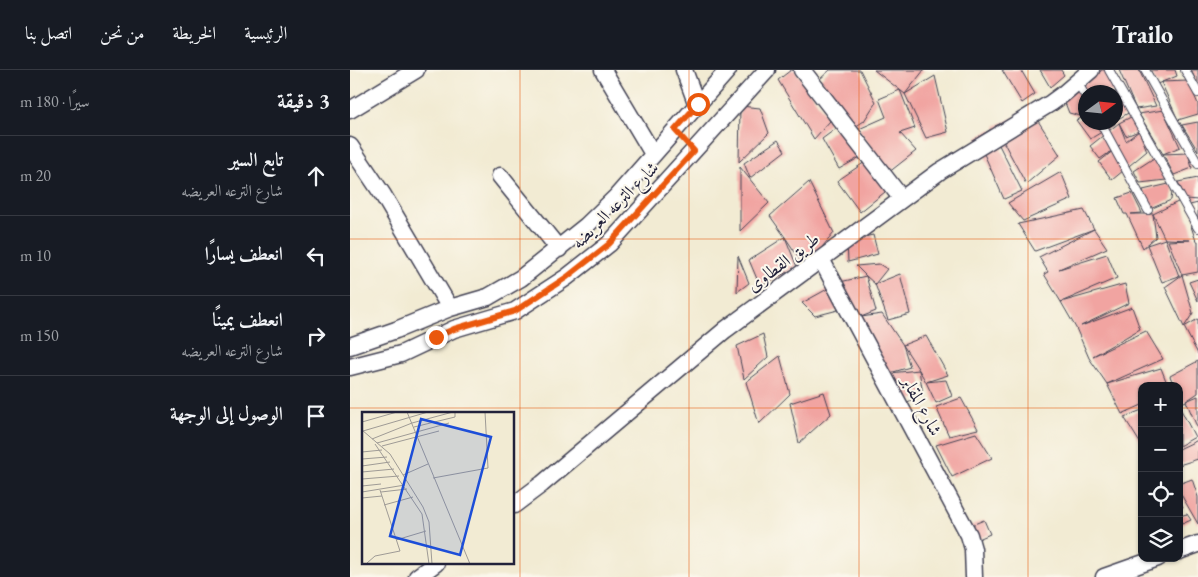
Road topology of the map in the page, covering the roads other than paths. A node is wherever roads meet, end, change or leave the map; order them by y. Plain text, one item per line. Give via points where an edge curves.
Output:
1 (416, 70) edge
2 (603, 70) edge
3 (684, 70) edge
4 (767, 70) edge
5 (802, 70) edge
6 (1091, 70) edge
7 (1109, 70) edge
8 (1145, 70) edge
9 (1185, 70) edge
10 (721, 73) edge
11 (1073, 76) edge
12 (1198, 93) edge
13 (698, 104) junction
14 (350, 110) edge
15 (675, 130) junction
16 (1104, 130) edge
17 (350, 146) edge
18 (694, 151) junction
19 (653, 154) junction
20 (1198, 164) edge
21 (500, 176) dead end
22 (902, 199) junction
23 (1148, 210) dead end
24 (1198, 228) edge
25 (559, 250) junction
26 (821, 259) junction
27 (450, 308) junction
28 (350, 346) edge
29 (350, 367) edge
30 (515, 504) edge
31 (1198, 544) edge
32 (1183, 550) edge
33 (1147, 562) edge
34 (435, 564) edge
35 (417, 577) edge
36 (974, 577) edge
37 (1104, 577) edge

1 - 14 street
2 - 19 street
3 - 13 street
4 - 18 street, شارع الترعه العريضه
5 - 22 street
6 - 11 street, طريق القطاوى
7 - 24 lane
8 - 20 lane
9 - 12 lane
10 - 13 street, شارع الترعه العريضه
11 - 22 street, طريق القطاوى via 1051,103 940,171
13 - 15 street, شارع الترعه العريضه
15 - 18 street
15 - 19 street, شارع الترعه العريضه
16 - 23 lane
17 - 27 street via 388,202
18 - 29 street, شارع الترعه العريضه via 609,244 515,311 454,329 401,354
19 - 25 street, شارع الترعه العريضه via 616,197
21 - 25 street
22 - 26 street, طريق القطاوى
25 - 27 street, شارع الترعه العريضه via 488,297
26 - 30 street, طريق القطاوى via 725,330
26 - 36 street, شارع المقابر via 968,535 973,550
27 - 28 street, شارع الترعه العريضه
31 - 32 street
33 - 37 street
34 - 35 street

